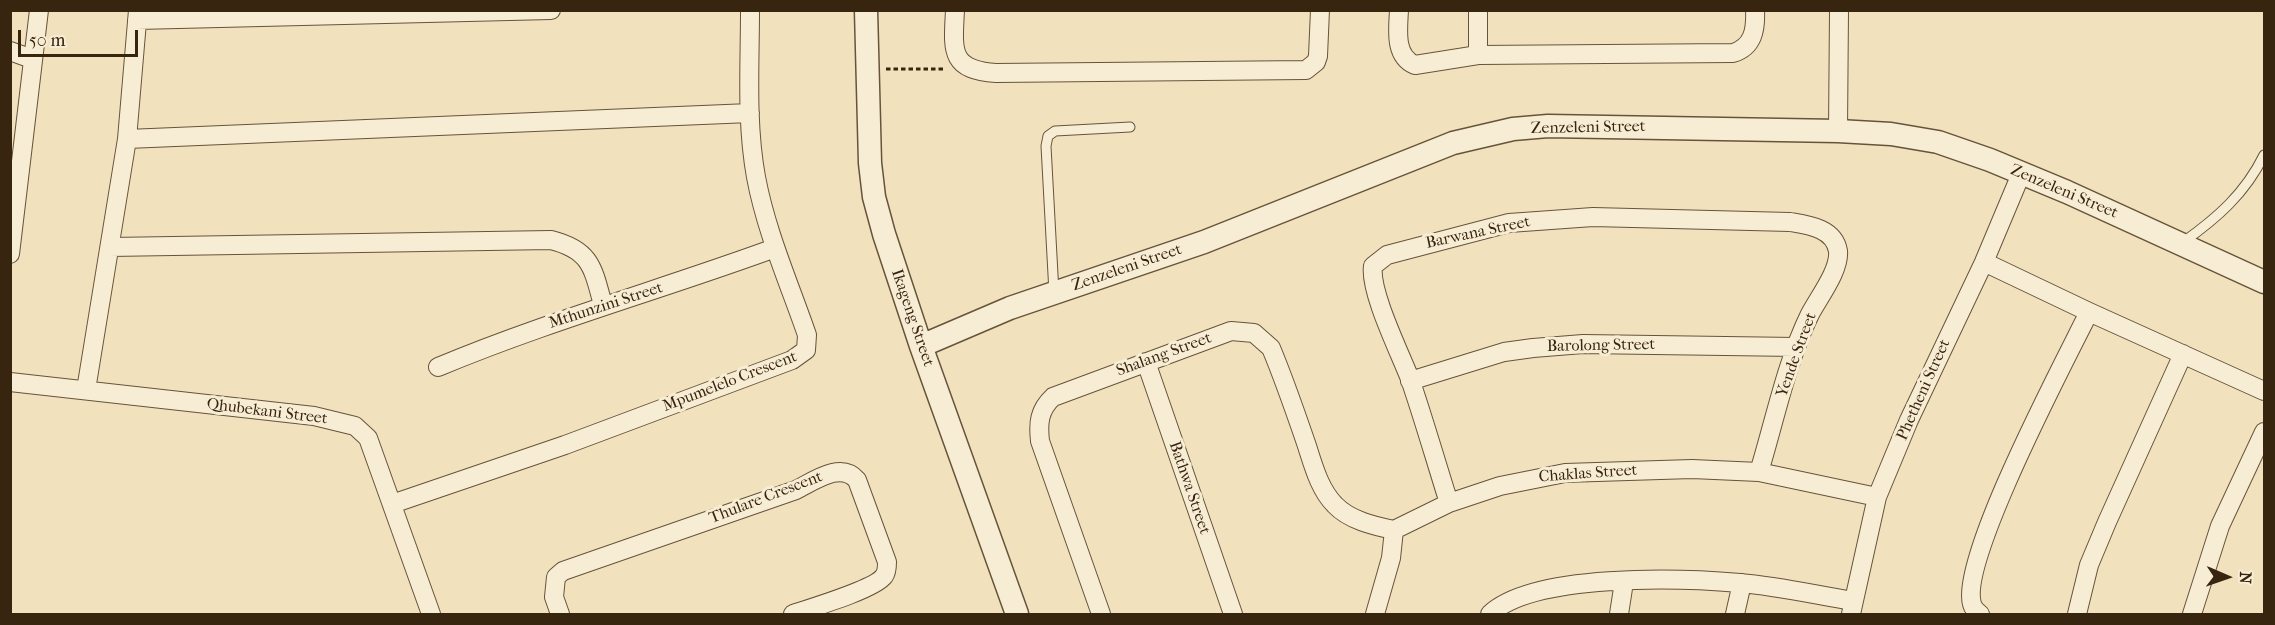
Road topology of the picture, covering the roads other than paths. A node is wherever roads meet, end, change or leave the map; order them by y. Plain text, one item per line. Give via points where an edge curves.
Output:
1 (39, 10) edge
2 (551, 10) edge
3 (750, 10) edge
4 (866, 10) edge
5 (955, 10) edge
6 (1320, 10) edge
7 (1399, 10) edge
8 (1478, 10) edge
9 (1755, 10) edge
10 (1839, 10) edge
11 (138, 15) edge
12 (10, 51) edge
13 (1478, 55) junction
14 (32, 59) junction
15 (750, 113) junction
16 (1130, 127) dead end
17 (1839, 131) junction
18 (127, 139) junction
19 (2265, 155) edge
20 (2021, 174) junction
21 (1833, 241) joint
22 (2180, 244) junction
23 (110, 247) junction
24 (775, 248) junction
25 (10, 254) edge
26 (1984, 262) junction
27 (2265, 282) edge
28 (1054, 293) junction
29 (603, 305) junction
30 (2089, 312) junction
31 (921, 346) junction
32 (1796, 347) junction
33 (2184, 354) junction
34 (1146, 362) junction
35 (438, 367) dead end
36 (1410, 381) junction
37 (10, 382) edge
38 (86, 390) junction
39 (2265, 391) edge
40 (2265, 432) edge
41 (1759, 472) junction
42 (1878, 497) junction
43 (1449, 503) junction
44 (392, 504) junction
45 (1394, 530) junction
46 (1624, 582) junction
47 (1742, 583) junction
48 (1852, 608) edge
49 (431, 615) edge
50 (560, 615) edge
51 (793, 615) edge
52 (1017, 615) edge
53 (1101, 615) edge
54 (1233, 615) edge
55 (1375, 615) edge
56 (1490, 615) edge
57 (1619, 615) edge
58 (1735, 615) edge
59 (1980, 615) edge
60 (2077, 615) edge
61 (2192, 615) edge

1 - 14 street
2 - 11 street
3 - 15 street, Mpumelelo Crescent
4 - 31 street, Ikageng Street via 874,197
5 - 6 street via 955,52 969,69 996,72 1306,70 1318,56
7 - 13 street via 1399,45 1408,62 1424,64
8 - 13 street
9 - 13 street via 1751,41 1733,53
10 - 17 street
11 - 18 street
12 - 14 street
14 - 25 street
15 - 18 street
15 - 24 street, Mpumelelo Crescent via 756,178
16 - 28 lane via 1056,131 1048,136
17 - 20 street, Zenzeleni Street via 1938,142
17 - 28 street, Zenzeleni Street via 1576,125 1513,129 1442,147 1204,242
18 - 23 street
19 - 22 lane via 2225,211
20 - 22 street, Zenzeleni Street
20 - 26 street, Phetheni Street
21 - 32 street, Yende Street via 1838,249 1835,265
21 - 36 street, Barwana Street via 1818,228 1790,222 1562,218 1509,223 1387,255 1373,266 1371,275
22 - 27 street, Zenzeleni Street
23 - 29 street via 550,240 571,245 588,260
23 - 38 street
24 - 29 street, Mthunzini Street
24 - 44 street, Mpumelelo Crescent via 807,335 804,353 565,445
26 - 30 street
26 - 42 street, Phetheni Street
28 - 31 street, Zenzeleni Street
29 - 35 street, Mthunzini Street
30 - 33 street
30 - 59 street via 2003,490 1986,535 1972,592 1972,604
31 - 52 street, Ikageng Street
32 - 36 street, Barolong Street via 1583,344 1533,348 1504,352
32 - 41 street, Yende Street
33 - 39 street
33 - 60 street via 2089,565
34 - 45 street, Shalang Street via 1231,331 1244,331 1264,339 1279,367 1317,475 1329,497 1349,515
34 - 53 street, Shalang Street via 1053,397 1040,416 1040,441
34 - 54 street, Bathwa Street
36 - 43 street, Barwana Street
37 - 38 street, Qhubekani Street
38 - 44 street, Qhubekani Street via 342,422 365,434
40 - 61 street via 2220,526
41 - 42 street, Chaklas Street
41 - 43 street, Chaklas Street via 1692,469 1565,473 1500,486
42 - 48 street, Phetheni Street
43 - 45 street, Chaklas Street
44 - 49 street, Qhubekani Street
45 - 55 street via 1391,558
46 - 47 street
46 - 56 street via 1550,587 1504,603
46 - 57 street
47 - 48 street
47 - 58 street
50 - 51 street, Thulare Crescent via 554,597 558,574 796,490 826,475 848,473 857,480 887,571 867,587

